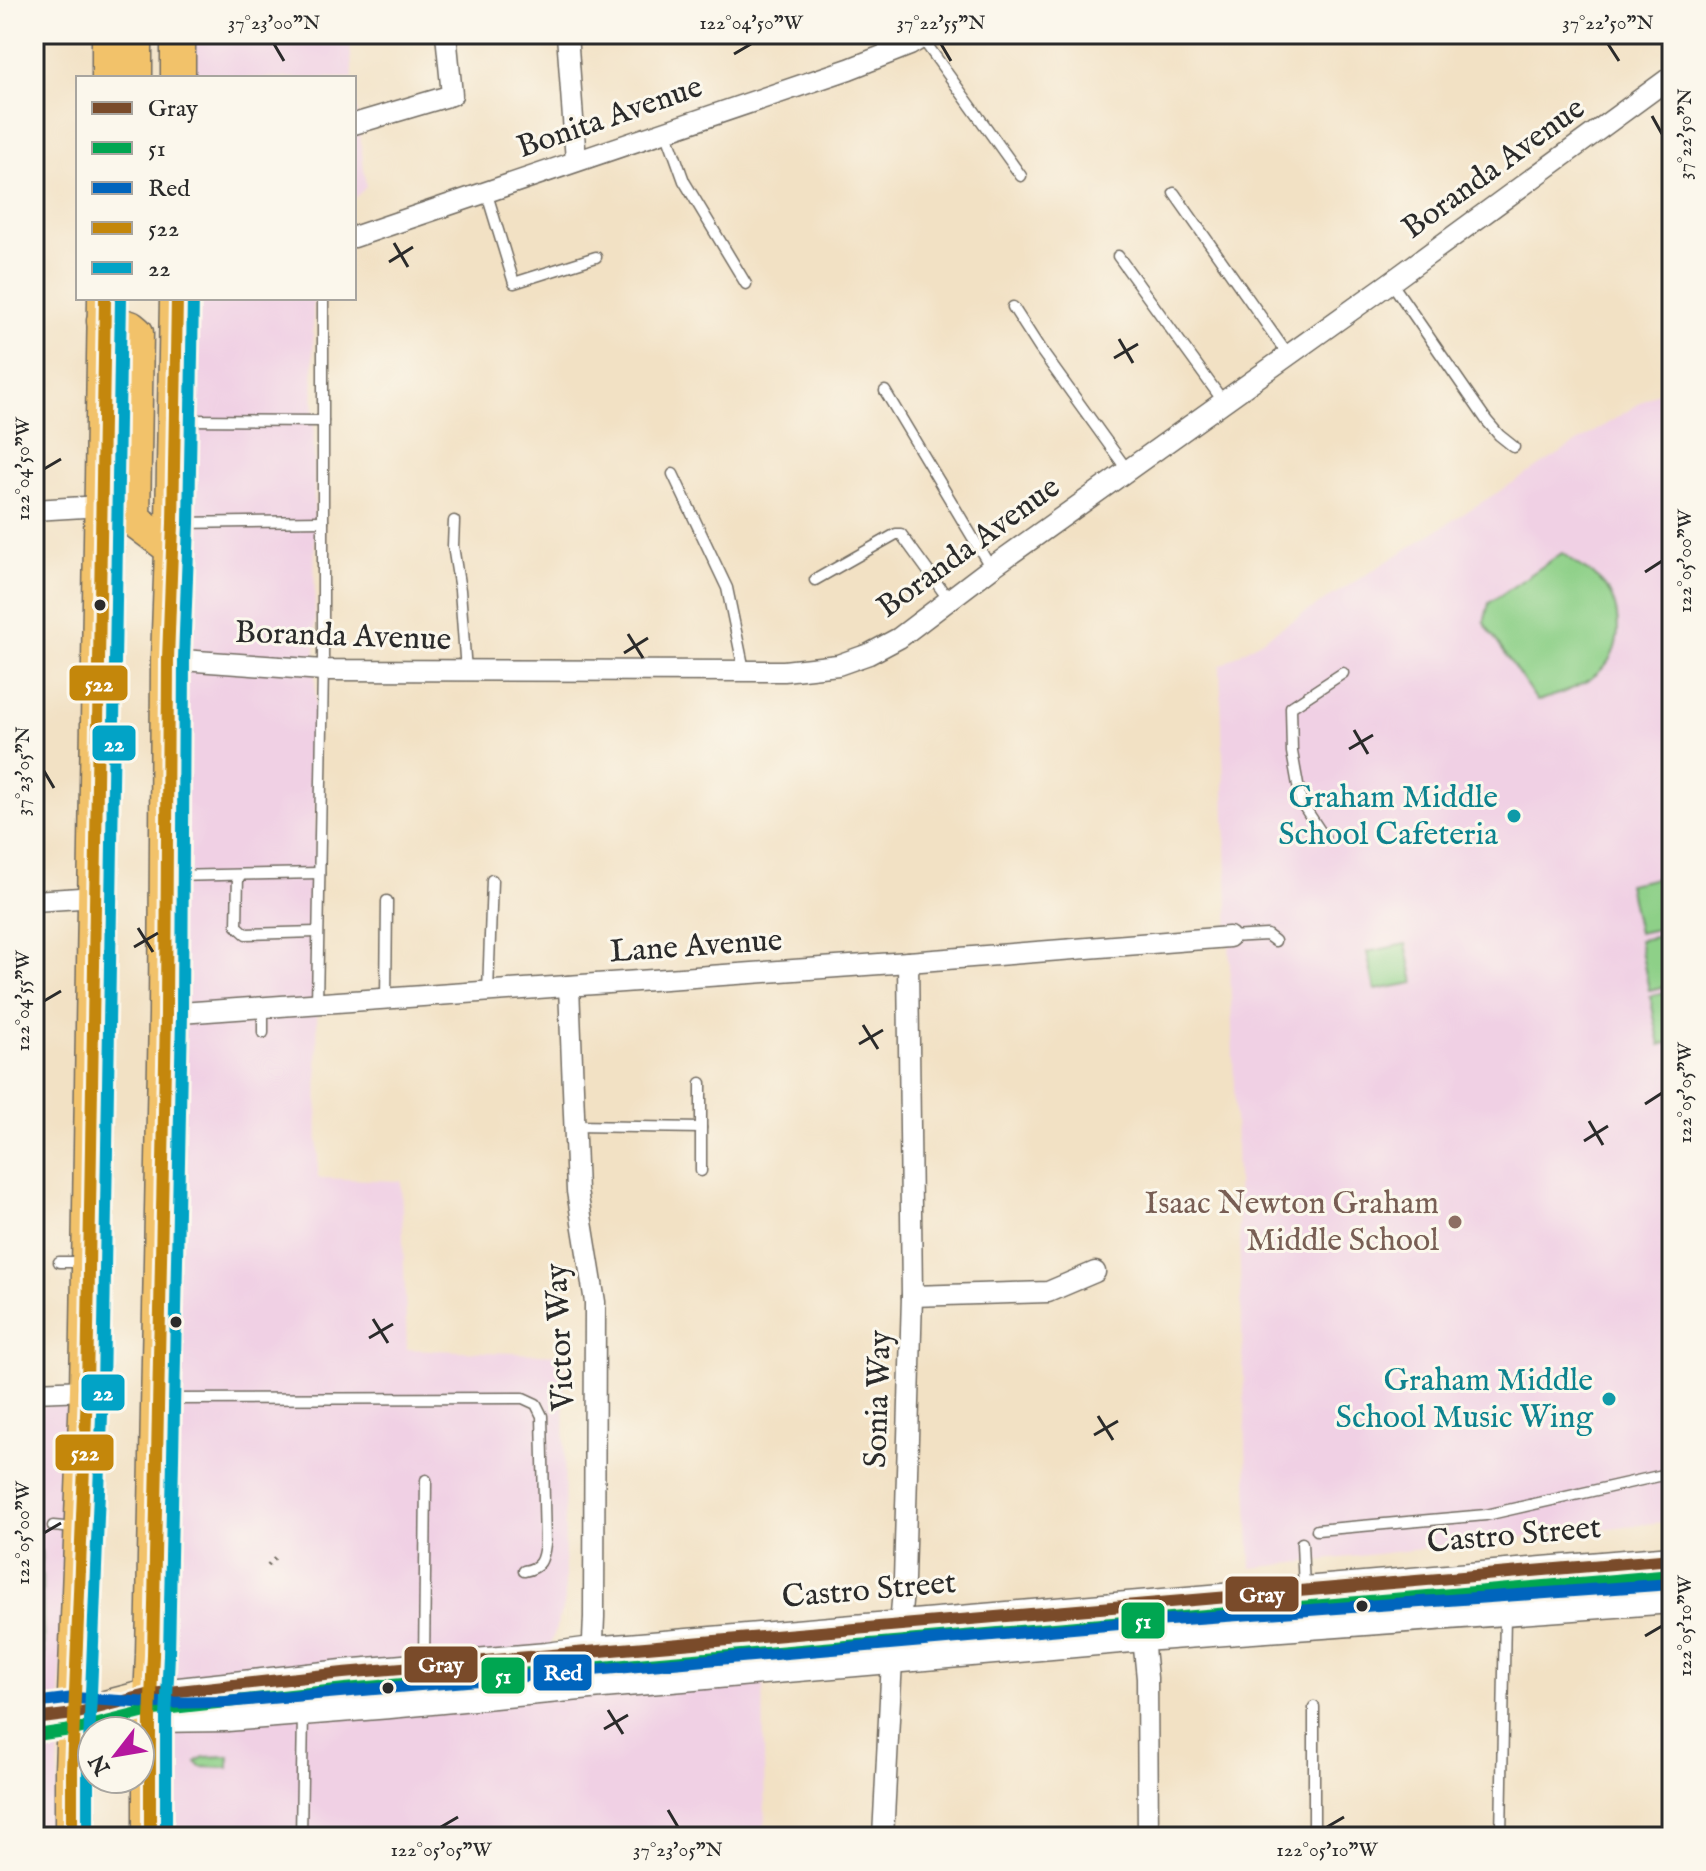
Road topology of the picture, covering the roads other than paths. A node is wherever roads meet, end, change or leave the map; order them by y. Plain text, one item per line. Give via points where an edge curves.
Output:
1 (109, 34) edge
2 (135, 34) edge
3 (178, 34) edge
4 (446, 34) edge
5 (567, 34) edge
6 (916, 38) edge
7 (109, 76) edge
8 (135, 76) edge
9 (178, 76) edge
10 (1672, 76) edge
11 (356, 123) edge
12 (666, 131) junction
13 (576, 161) junction
14 (1021, 176) dead end
15 (486, 191) junction
16 (1174, 193) dead end
17 (356, 236) edge
18 (1118, 256) dead end
19 (596, 257) dead end
20 (1391, 282) junction
21 (746, 284) dead end
22 (177, 300) edge
23 (323, 300) edge
24 (1013, 307) dead end
25 (105, 310) edge
26 (1288, 355) junction
27 (885, 391) dead end
28 (1223, 401) junction
29 (175, 420) junction
30 (323, 421) junction
31 (1514, 447) dead end
32 (1128, 471) junction
33 (673, 474) dead end
34 (101, 506) junction
35 (34, 510) edge
36 (323, 521) junction
37 (454, 521) dead end
38 (173, 536) junction
39 (991, 568) junction
40 (815, 580) dead end
41 (949, 600) junction
42 (168, 659) junction
43 (323, 670) junction
44 (744, 670) junction
45 (466, 671) junction
46 (1343, 673) dead end
47 (1324, 837) dead end
48 (319, 873) junction
49 (167, 875) junction
50 (238, 875) junction
51 (492, 880) dead end
52 (95, 897) junction
53 (34, 901) edge
54 (387, 901) dead end
55 (317, 932) junction
56 (1229, 937) joint
57 (1275, 941) dead end
58 (908, 962) junction
59 (569, 986) junction
60 (488, 992) junction
61 (386, 1000) junction
62 (317, 1005) junction
63 (263, 1008) junction
64 (166, 1014) junction
65 (263, 1033) dead end
66 (701, 1083) dead end
67 (575, 1126) junction
68 (701, 1128) junction
69 (701, 1171) dead end
70 (1095, 1272) dead end
71 (912, 1296) junction
72 (87, 1390) junction
73 (34, 1392) edge
74 (158, 1399) junction
75 (1672, 1473) edge
76 (426, 1480) dead end
77 (1317, 1530) dead end
78 (1302, 1543) dead end
79 (1672, 1559) edge
80 (524, 1571) dead end
81 (1304, 1590) junction
82 (1672, 1600) edge
83 (1505, 1612) junction
84 (900, 1624) junction
85 (1143, 1638) junction
86 (592, 1650) junction
87 (892, 1660) junction
88 (424, 1666) junction
89 (591, 1686) junction
90 (151, 1707) junction
91 (1314, 1707) dead end
92 (303, 1711) junction
93 (74, 1714) junction
94 (34, 1719) edge
95 (72, 1837) edge
96 (150, 1837) edge
97 (301, 1837) edge
98 (883, 1837) edge
99 (1148, 1837) edge
100 (1314, 1837) edge
101 (1501, 1837) edge

1 - 7 main road
2 - 8 main road
3 - 9 main road
4 - 11 street via 452,95
5 - 13 street
6 - 12 street, Bonita Avenue via 849,69
6 - 14 lane
10 - 20 street, Boranda Avenue
12 - 13 street, Bonita Avenue
12 - 21 lane via 684,181
13 - 15 street, Bonita Avenue
15 - 17 street, Bonita Avenue
15 - 19 lane via 514,283
16 - 26 lane
18 - 28 lane
20 - 26 street, Boranda Avenue
20 - 31 lane via 1487,421
22 - 29 main road
23 - 30 lane
24 - 32 lane
25 - 34 main road
25 - 38 main road via 136,333 133,519
26 - 28 street, Boranda Avenue
27 - 39 lane
28 - 32 street, Boranda Avenue
29 - 30 lane
29 - 38 main road
30 - 36 lane
32 - 39 street, Boranda Avenue
33 - 44 lane via 727,588
34 - 35 street
34 - 52 main road
36 - 38 lane
36 - 43 lane
37 - 45 lane
38 - 42 main road
39 - 41 street, Boranda Avenue
40 - 41 lane via 901,534
41 - 44 street, Boranda Avenue via 899,638 838,665
42 - 43 street, Boranda Avenue
42 - 49 main road
43 - 45 street, Boranda Avenue
43 - 48 lane
44 - 45 street, Boranda Avenue
46 - 47 lane via 1291,707 1301,802
48 - 50 lane
48 - 55 lane
49 - 50 lane
49 - 64 main road
50 - 55 lane via 237,926 246,934
51 - 60 lane
52 - 53 street
52 - 72 main road via 74,1262
54 - 61 lane
55 - 62 lane
56 - 57 lane via 1267,935
56 - 58 street, Lane Avenue
58 - 59 street, Lane Avenue
58 - 71 street, Sonia Way
59 - 60 street, Lane Avenue
59 - 67 street, Victor Way
60 - 61 street, Lane Avenue
61 - 62 street, Lane Avenue
62 - 63 street, Lane Avenue
63 - 64 street, Lane Avenue
63 - 65 lane
64 - 74 main road via 175,1160
66 - 68 lane
67 - 68 lane
67 - 86 street, Victor Way via 577,1191 595,1302
68 - 69 lane
70 - 71 street via 1048,1292
71 - 84 street, Sonia Way
72 - 73 street
72 - 93 main road via 67,1528
74 - 80 lane via 523,1398 536,1404 542,1416 545,1544 543,1559
74 - 90 main road
75 - 77 lane via 1486,1515
76 - 88 lane
78 - 81 lane
79 - 81 street, Castro Street
81 - 84 street, Castro Street
82 - 83 street, Castro Street
83 - 85 street, Castro Street
83 - 101 lane
84 - 86 street, Castro Street
84 - 87 street, Sonia Way
85 - 87 street, Castro Street
85 - 99 street
86 - 88 street, Castro Street
86 - 89 street, Victor Way
87 - 89 street, Castro Street
87 - 98 street, Sonia Way
88 - 90 street, Castro Street via 343,1673
89 - 92 street, Castro Street
90 - 92 street, Castro Street via 227,1718
90 - 93 main road, Castro Street
90 - 96 main road
91 - 100 lane
92 - 97 lane
93 - 94 main road, Castro Street
93 - 95 main road

